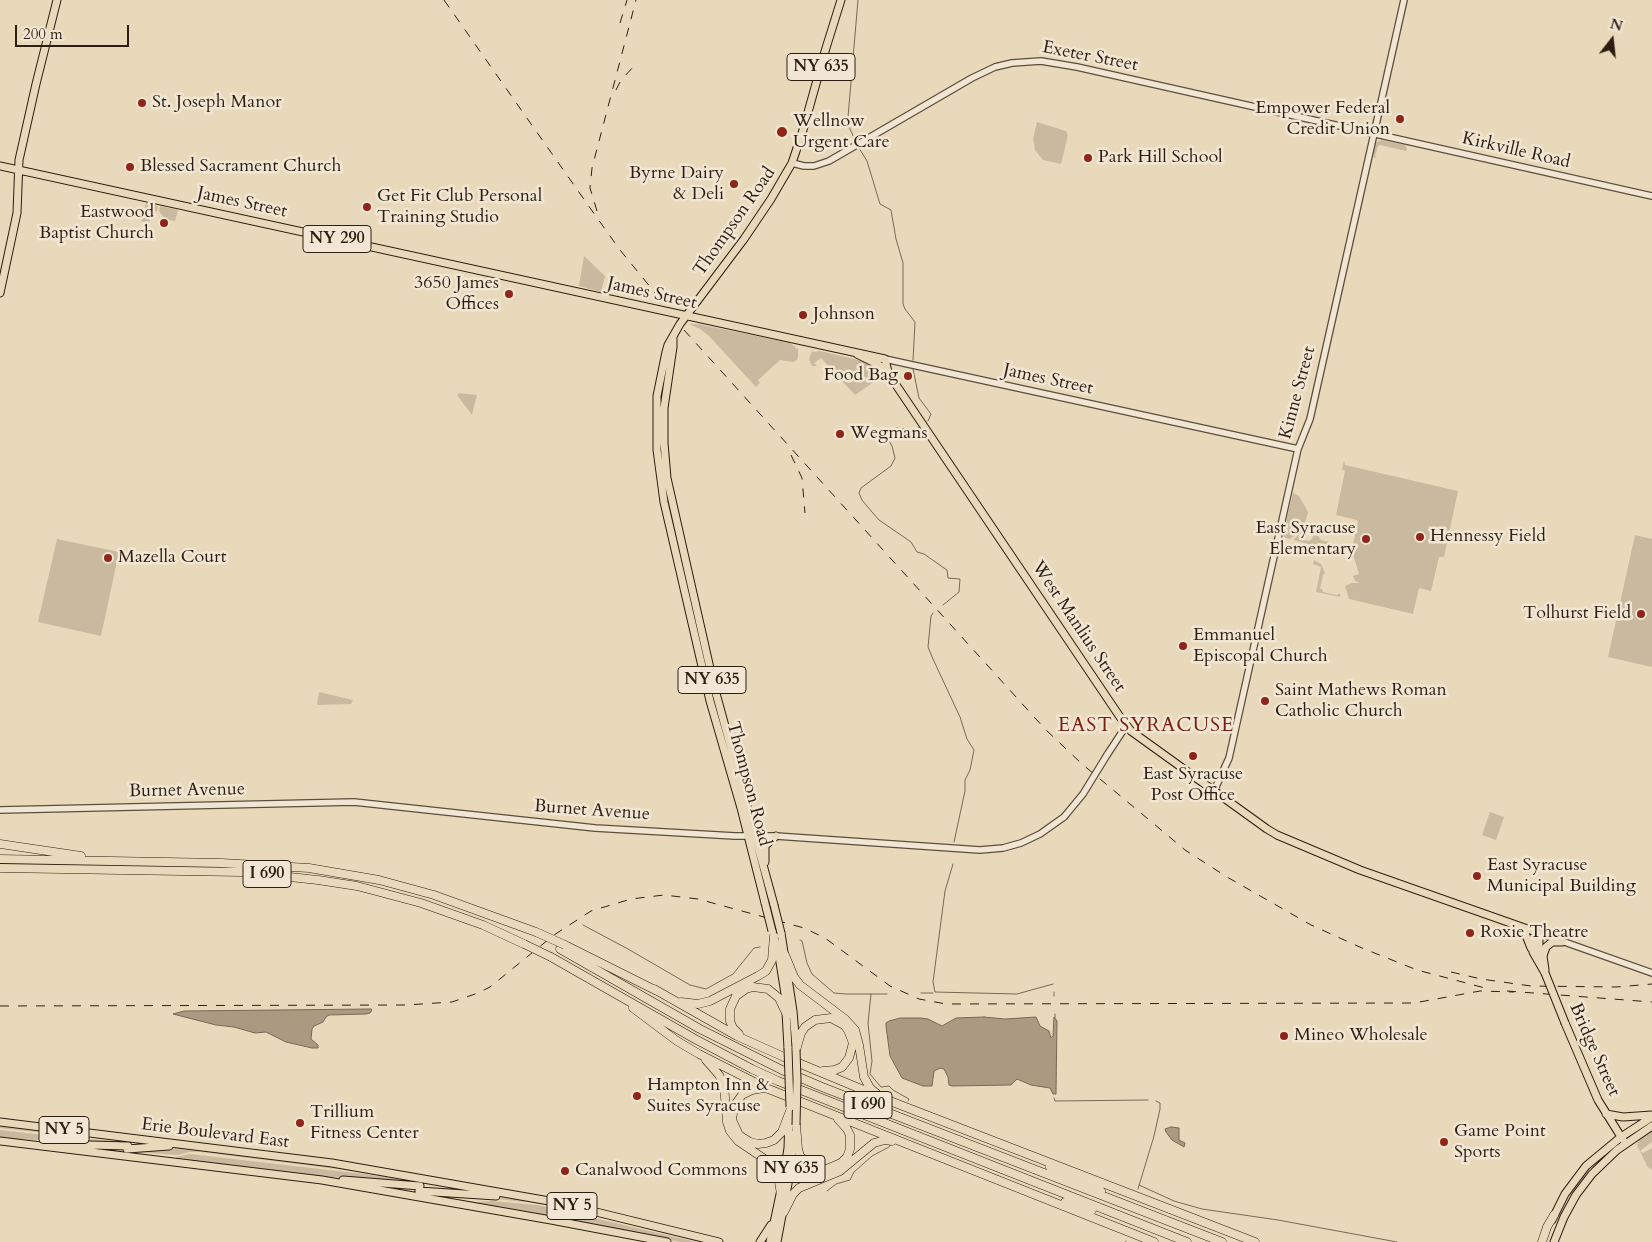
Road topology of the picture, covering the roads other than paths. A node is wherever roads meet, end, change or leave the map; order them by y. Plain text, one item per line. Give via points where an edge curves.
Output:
1 (57, 0) edge
2 (841, 0) edge
3 (1404, 0) edge
4 (1373, 135) junction
5 (792, 163) junction
6 (0, 166) edge
7 (18, 170) junction
8 (1652, 196) edge
9 (0, 293) edge
10 (685, 316) junction
11 (857, 354) junction
12 (885, 359) junction
13 (888, 373) junction
14 (1298, 449) junction
15 (1126, 726) junction
16 (1214, 791) junction
17 (0, 810) edge
18 (751, 836) junction
19 (776, 836) junction
20 (0, 844) edge
21 (0, 859) edge
22 (126, 861) junction
23 (0, 868) edge
24 (767, 880) junction
25 (1517, 926) junction
26 (775, 933) junction
27 (1538, 934) junction
28 (1562, 942) junction
29 (563, 947) junction
30 (1533, 952) junction
31 (785, 955) junction
32 (1545, 973) junction
33 (1652, 973) edge
34 (654, 989) junction
35 (622, 998) junction
36 (787, 1015) junction
37 (758, 1046) junction
38 (792, 1049) junction
39 (699, 1054) junction
40 (813, 1069) junction
41 (766, 1088) junction
42 (890, 1101) junction
43 (790, 1109) junction
44 (823, 1111) junction
45 (1606, 1114) junction
46 (1652, 1116) edge
47 (0, 1122) edge
48 (796, 1125) junction
49 (1652, 1126) edge
50 (1621, 1136) junction
51 (0, 1141) edge
52 (1001, 1143) junction
53 (29, 1144) junction
54 (179, 1144) junction
55 (1626, 1144) junction
56 (913, 1146) junction
57 (322, 1180) junction
58 (1010, 1185) junction
59 (781, 1194) junction
60 (531, 1198) junction
61 (784, 1212) junction
62 (1554, 1215) junction
63 (775, 1219) junction
64 (1131, 1220) junction
65 (1190, 1229) junction
66 (667, 1242) edge
67 (719, 1242) edge
68 (760, 1242) edge
69 (770, 1242) edge
70 (777, 1242) edge
71 (1154, 1242) edge
72 (1187, 1242) edge
73 (1222, 1242) edge
74 (1255, 1242) edge
75 (1542, 1242) edge
76 (1546, 1242) edge
77 (1554, 1242) edge

1 - 7 main road
2 - 5 main road, Thompson Road / NY 635
3 - 4 street, Kinne Street
4 - 5 street, Exeter Street via 1077,67 1028,61 996,67 972,78 829,162 814,166
4 - 8 street, Kirkville Road
4 - 14 street, Kinne Street via 1310,420
5 - 10 main road, Thompson Road / NY 635 via 744,239
6 - 7 main road, James Street / NY 290
7 - 9 main road via 17,213
7 - 10 main road, James Street / NY 290
10 - 11 main road, James Street / NY 290
10 - 18 main road, Thompson Road / NY 635 via 673,338 664,408 668,478
11 - 12 main road, James Street
11 - 13 main road, West Manlius Street / NY 290
12 - 13 main road, West Manlius Street
12 - 14 street, James Street
13 - 15 main road, West Manlius Street / NY 290
14 - 16 street, Kinne Street via 1229,758
15 - 16 main road, West Manlius Street / NY 290
15 - 19 street, Burnet Avenue, bridge via 1083,794 1064,817 1021,843 980,850
16 - 25 main road, West Manlius Street / NY 290 via 1277,835 1360,870
17 - 18 street, Burnet Avenue via 354,802 594,828
18 - 19 street, Burnet Avenue
18 - 24 main road, Thompson Road / NY 635
18 - 26 main road, Thompson Road / NY 635, bridge via 765,903
19 - 24 main road via 765,846
20 - 22 highway
21 - 22 highway, I 690
22 - 29 highway, I 690 via 270,865 356,875 434,895 499,918
23 - 35 highway, I 690, bridge via 242,872 356,886 421,903 483,925 551,957
24 - 26 main road, Thompson Road / NY 635, bridge via 774,905
25 - 27 main road, NY 290
25 - 30 main road, Bridge Street via 1525,933
26 - 31 main road, Thompson Road / NY 635
26 - 34 highway via 772,960 766,971 710,1001 687,1004
26 - 36 main road, Thompson Road / NY 635
27 - 28 street
27 - 30 main road via 1533,940
27 - 32 main road, Bridge Street
28 - 32 main road via 1552,942 1546,947 1543,956
28 - 33 street
29 - 34 highway
29 - 65 highway, I 690 via 700,1029 789,1073
30 - 32 main road, Bridge Street
31 - 38 main road, Thompson Road / NY 635
31 - 42 highway via 800,986 851,1024 856,1033 866,1081 872,1090
32 - 45 main road, Bridge Street, bridge via 1591,1086
34 - 37 highway
35 - 39 highway
35 - 64 highway, I 690 via 778,1081
36 - 37 highway via 779,998 768,989 753,987 736,996 730,1009 733,1028
36 - 38 main road, Thompson Road / NY 635
37 - 40 highway
38 - 40 highway via 805,1027 815,1020 838,1021 848,1030 853,1043 846,1062 828,1072
38 - 43 main road, Thompson Road / NY 635, bridge
38 - 48 main road, Thompson Road / NY 635, bridge via 797,1080
39 - 41 highway
39 - 59 highway via 724,1085 727,1122 733,1136 775,1168
40 - 42 highway
41 - 43 highway via 752,1090 737,1100 732,1120 739,1135 758,1144 774,1140 782,1132
41 - 44 highway
42 - 52 highway
43 - 59 main road, Thompson Road / NY 635
44 - 48 highway via 839,1120 850,1135 850,1149 837,1166 819,1169 806,1162 798,1149
44 - 56 highway
45 - 46 main road
45 - 50 main road, Bridge Street
46 - 50 main road
47 - 54 main road, Erie Boulevard East / NY 5
48 - 61 main road, Thompson Road / NY 635
49 - 55 main road
50 - 55 main road, Bridge Street
50 - 62 main road via 1586,1166
51 - 53 main road, Erie Boulevard East / NY 5
52 - 65 highway via 1076,1180
52 - 74 highway
53 - 54 main road via 127,1147
53 - 57 main road, Erie Boulevard East / NY 5
54 - 60 main road, Erie Boulevard East / NY 5 via 332,1163
55 - 77 main road via 1602,1163 1584,1184 1564,1217
56 - 58 highway
56 - 61 highway via 885,1140 874,1143 840,1171 799,1188
57 - 60 main road via 355,1180
57 - 66 main road, Erie Boulevard East / NY 5 via 554,1220 619,1237
58 - 64 highway
58 - 71 highway
59 - 63 main road, Thompson Road / NY 635
60 - 67 main road, Erie Boulevard East / NY 5
61 - 70 main road, Thompson Road / NY 635
62 - 75 highway
62 - 76 main road
63 - 68 main road
63 - 69 main road, Thompson Road / NY 635
64 - 72 highway, I 690
65 - 73 highway, I 690

